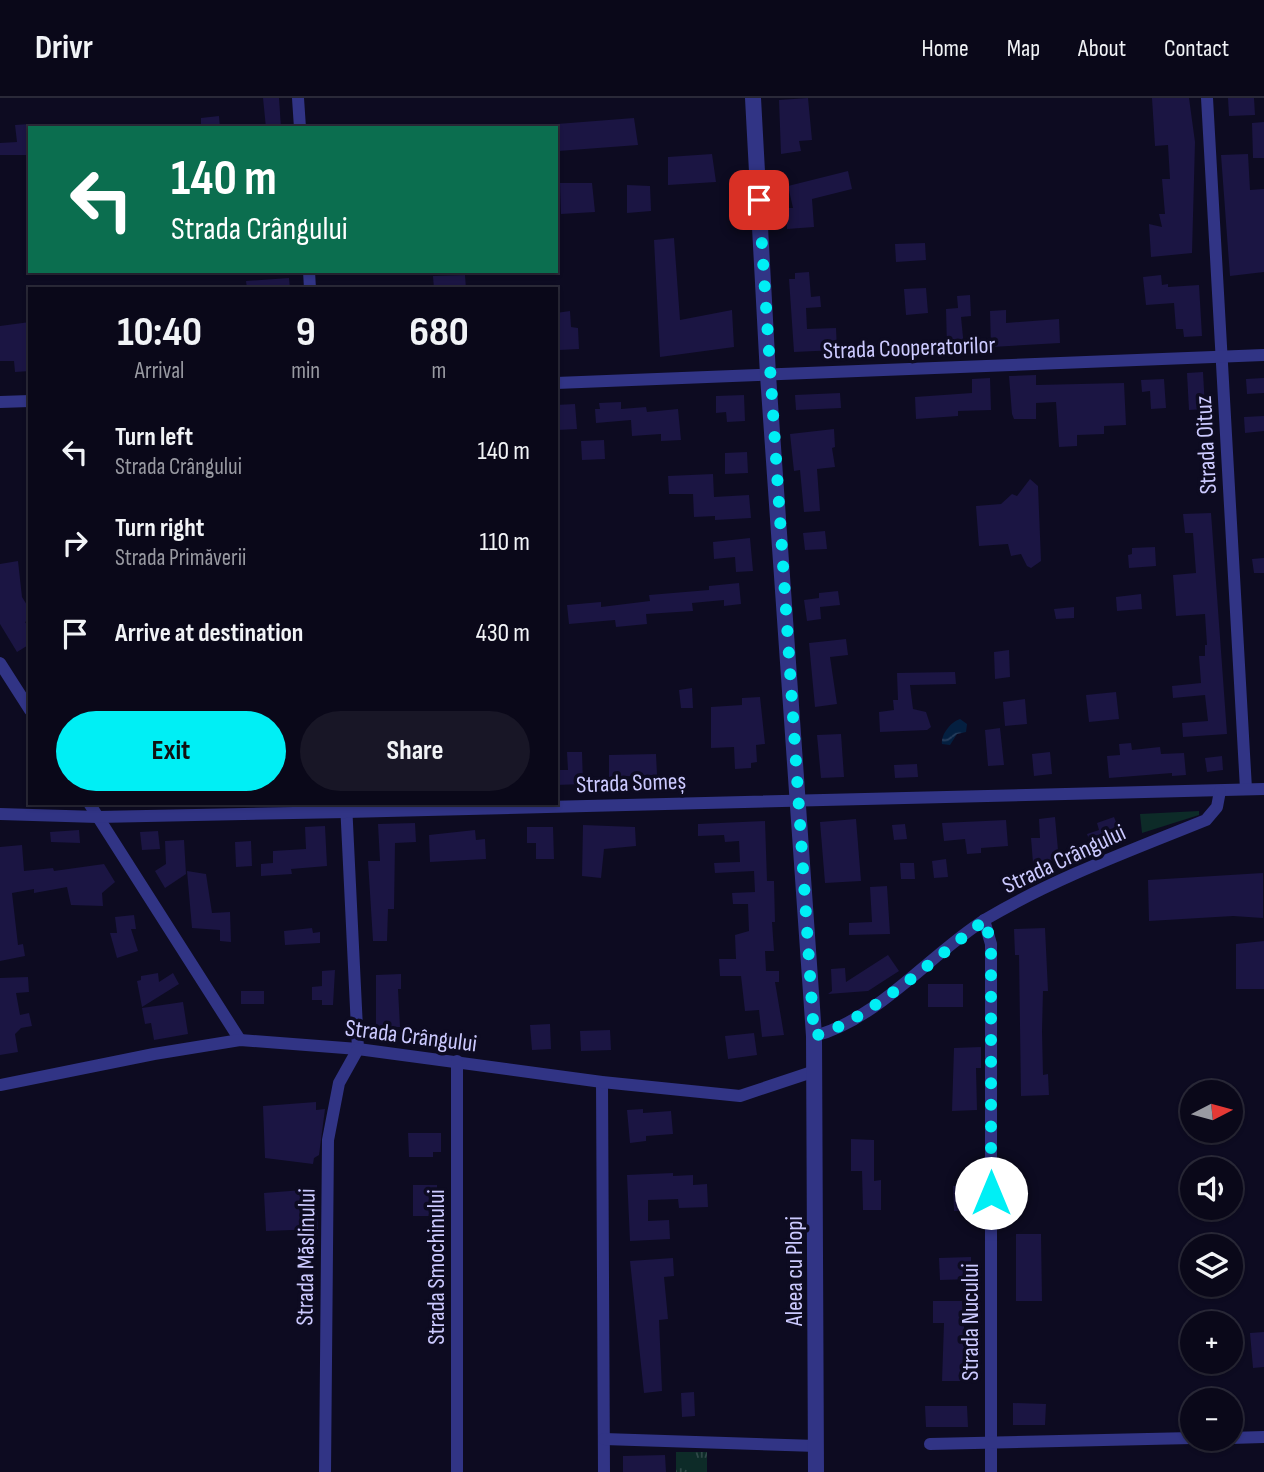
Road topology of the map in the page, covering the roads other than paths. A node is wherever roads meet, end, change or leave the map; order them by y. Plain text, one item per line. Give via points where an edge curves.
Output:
1 (299, 98) edge
2 (753, 98) edge
3 (1207, 98) edge
4 (300, 126) edge
5 (1264, 355) edge
6 (1222, 357) junction
7 (768, 375) junction
8 (558, 383) edge
9 (28, 401) edge
10 (0, 402) edge
11 (0, 663) edge
12 (28, 707) edge
13 (1246, 789) junction
14 (1264, 789) edge
15 (1220, 791) junction
16 (797, 800) junction
17 (558, 804) edge
18 (90, 805) edge
19 (515, 805) edge
20 (346, 808) edge
21 (0, 814) edge
22 (98, 817) junction
23 (985, 920) junction
24 (814, 1036) junction
25 (240, 1040) junction
26 (358, 1049) junction
27 (457, 1062) junction
28 (815, 1071) junction
29 (602, 1082) junction
30 (0, 1085) edge
31 (1264, 1437) edge
32 (1180, 1438) edge
33 (1243, 1438) edge
34 (604, 1439) junction
35 (991, 1442) junction
36 (930, 1444) dead end
37 (817, 1446) junction
38 (325, 1472) edge
39 (457, 1472) edge
40 (604, 1472) edge
41 (816, 1472) edge
42 (991, 1472) edge

1 - 4 street
2 - 7 street, Aleea cu Plopi
3 - 6 street, Strada Oituz
5 - 6 street, Strada Cooperatorilor
6 - 7 street, Strada Cooperatorilor
6 - 13 street, Strada Oituz
7 - 8 street, Strada Cooperatorilor
7 - 16 street, Aleea cu Plopi
9 - 10 street
11 - 12 street
13 - 14 street, Strada Someș
13 - 15 street, Strada Someș
15 - 16 street, Strada Someș
15 - 23 street, Strada Crângului via 1217,807 1206,820 1037,891
16 - 17 street, Strada Someș
16 - 24 street, Aleea cu Plopi
18 - 22 street
19 - 20 street, Strada Someș
20 - 22 street, Strada Someș
20 - 26 street
21 - 22 street, Strada Someș
22 - 25 street
23 - 24 street, Strada Crângului via 858,1017
23 - 35 street, Strada Nucului via 991,944
24 - 28 street, Aleea cu Plopi
25 - 26 street, Strada Crângului
25 - 30 street, Strada Crângului
26 - 27 street, Strada Crângului
26 - 38 street, Strada Măslinului via 339,1083 328,1140
27 - 29 street, Strada Crângului
27 - 39 street, Strada Smochinului
28 - 29 street, Strada Crângului via 740,1096
28 - 37 street, Aleea cu Plopi
29 - 34 street
31 - 33 street
32 - 35 street
34 - 37 street
34 - 40 street
35 - 36 street
35 - 42 street, Strada Nucului
37 - 41 street, Aleea cu Plopi

